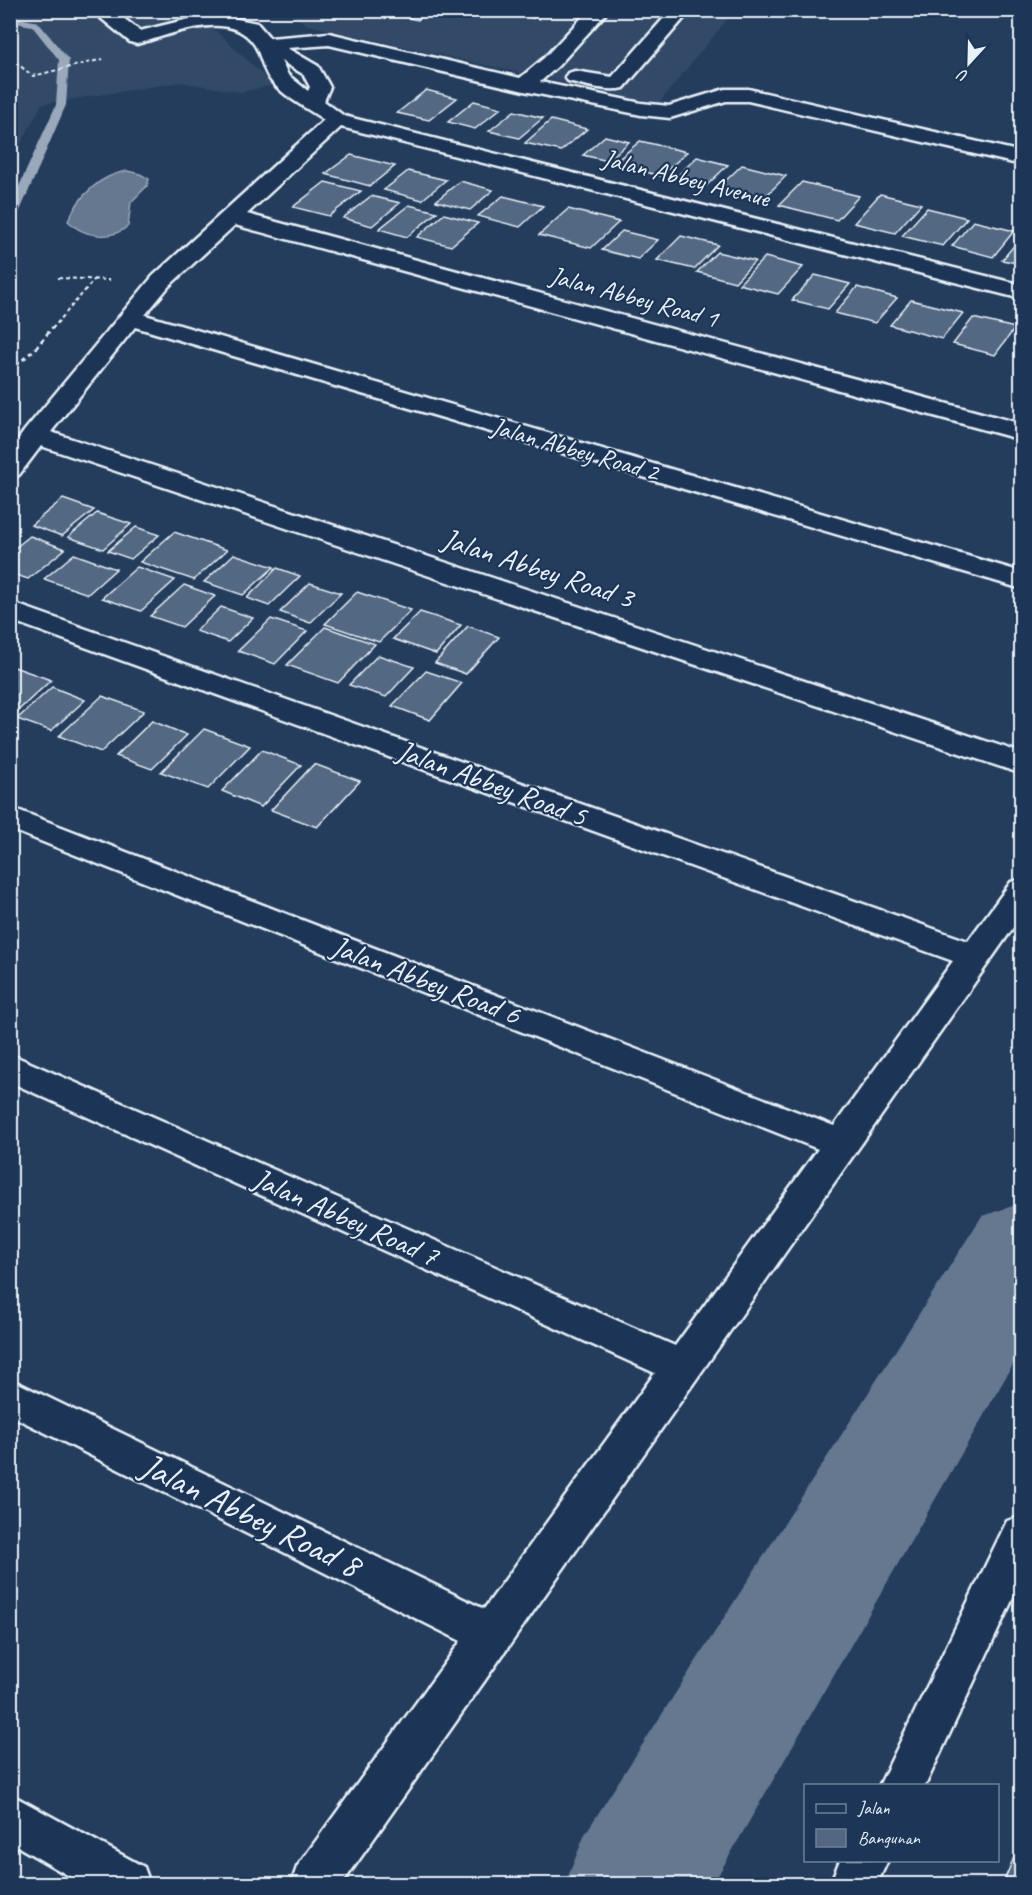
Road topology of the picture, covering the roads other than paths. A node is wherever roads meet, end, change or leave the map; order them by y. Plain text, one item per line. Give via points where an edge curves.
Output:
1 (100, 10) edge
2 (600, 10) edge
3 (682, 10) edge
4 (206, 15) edge
5 (251, 19) edge
6 (264, 44) junction
7 (540, 71) junction
8 (524, 86) junction
9 (337, 120) junction
10 (1022, 159) edge
11 (232, 217) junction
12 (1022, 292) edge
13 (129, 318) junction
14 (1022, 432) edge
15 (34, 435) junction
16 (10, 469) edge
17 (1022, 581) edge
18 (10, 610) edge
19 (1022, 764) edge
20 (10, 817) edge
21 (1022, 890) edge
22 (974, 956) junction
23 (10, 1066) edge
24 (841, 1143) junction
25 (681, 1367) junction
26 (10, 1396) edge
27 (1022, 1534) edge
28 (491, 1634) junction
29 (901, 1784) edge
30 (10, 1816) edge
31 (864, 1862) edge
32 (127, 1884) edge
33 (314, 1884) edge
34 (853, 1884) edge

1 - 4 street via 136,38
2 - 7 street
3 - 7 street via 617,84
4 - 5 street
5 - 6 street
6 - 8 street via 329,39
6 - 9 street via 278,77
7 - 8 street
8 - 10 street via 670,112 725,95 748,95
9 - 11 street
9 - 12 street, Jalan Abbey Avenue
11 - 13 street via 161,281
11 - 14 street, Jalan Abbey Road 1
13 - 15 street
13 - 17 street, Jalan Abbey Road 2
15 - 16 street
15 - 19 street, Jalan Abbey Road 3
18 - 22 street, Jalan Abbey Road 5
20 - 24 street, Jalan Abbey Road 6
21 - 22 street
22 - 24 street
23 - 25 street, Jalan Abbey Road 7
24 - 25 street
25 - 28 street
26 - 28 street, Jalan Abbey Road 8
27 - 29 street
28 - 33 street
30 - 32 street
31 - 34 street

